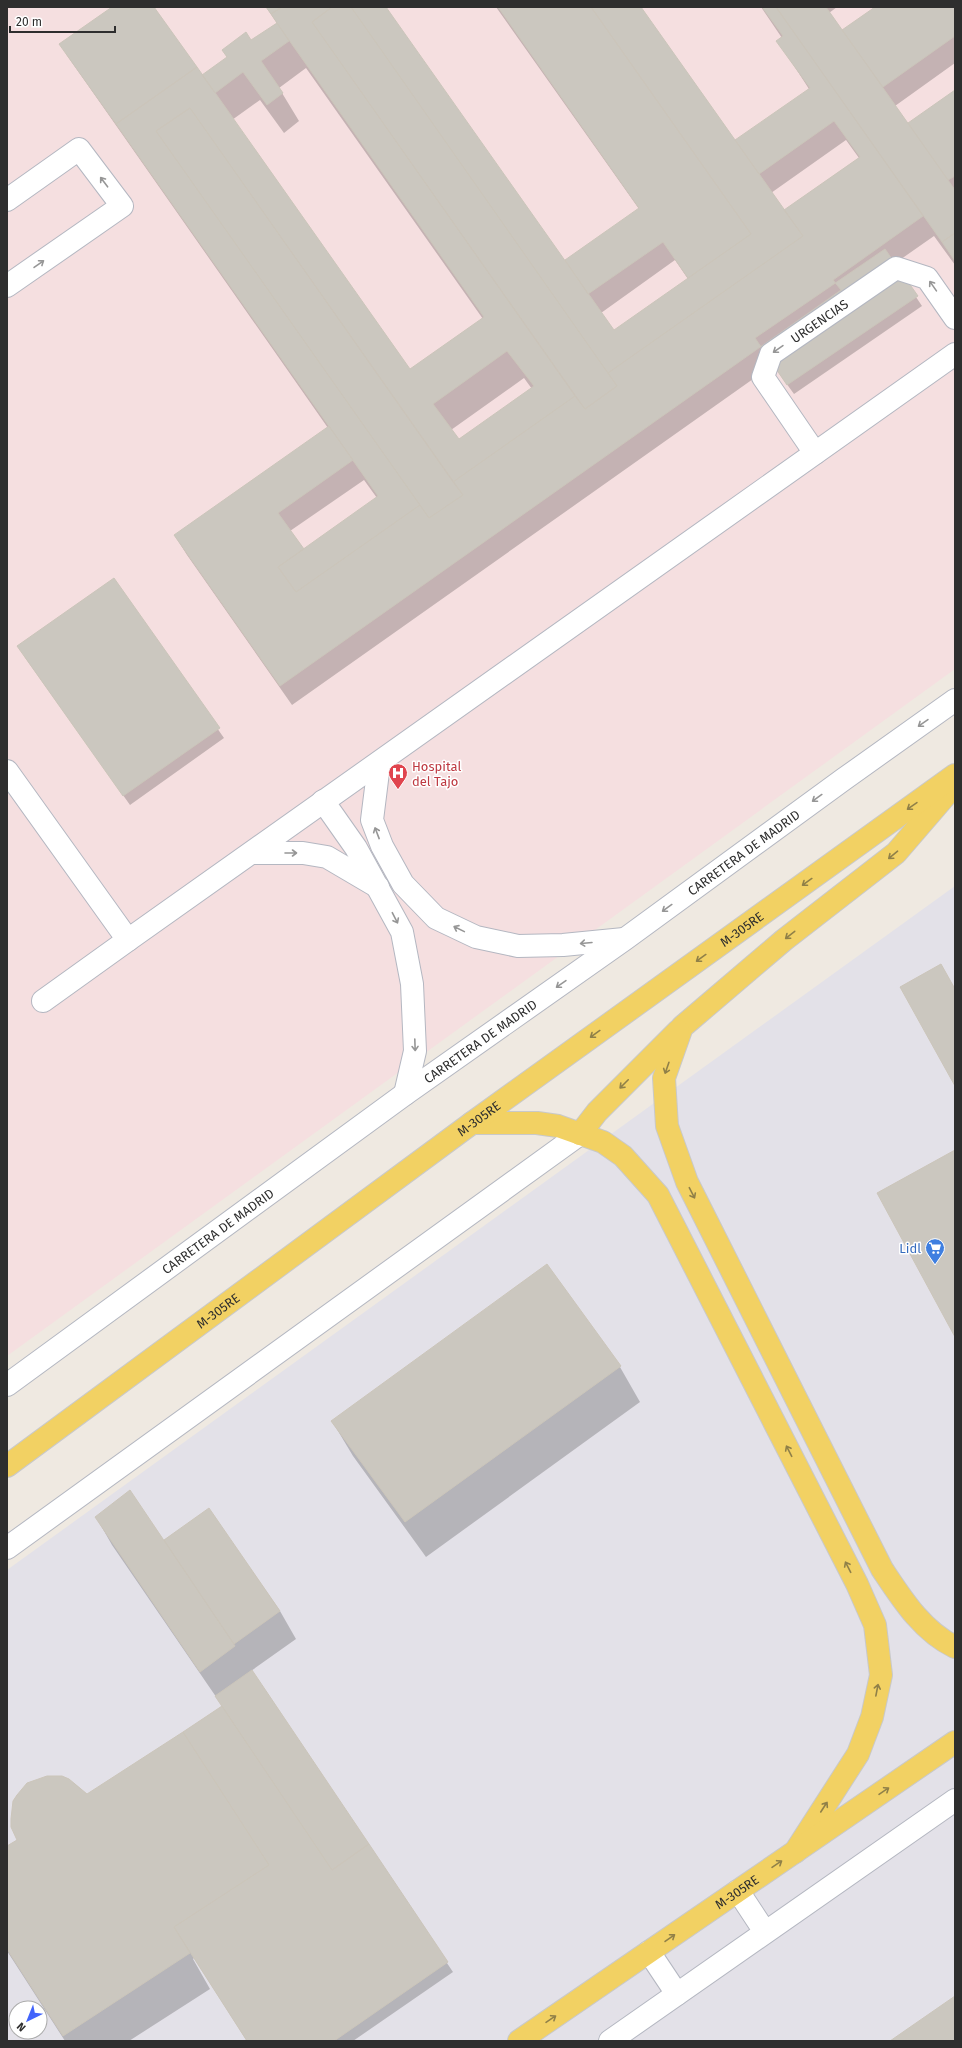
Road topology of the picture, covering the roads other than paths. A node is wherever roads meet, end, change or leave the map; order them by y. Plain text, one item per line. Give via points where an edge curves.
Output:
1 (7, 200) edge
2 (7, 286) edge
3 (955, 318) edge
4 (955, 354) edge
5 (815, 453) junction
6 (955, 700) edge
7 (378, 764) junction
8 (7, 771) edge
9 (955, 775) edge
10 (955, 784) edge
11 (323, 801) junction
12 (252, 853) junction
13 (379, 887) junction
14 (625, 939) junction
15 (128, 940) junction
16 (43, 1001) dead end
17 (682, 1027) junction
18 (405, 1094) junction
19 (472, 1123) junction
20 (580, 1134) junction
21 (7, 1385) edge
22 (7, 1466) edge
23 (7, 1548) edge
24 (955, 1647) edge
25 (955, 1742) edge
26 (955, 1800) edge
27 (795, 1852) junction
28 (738, 1891) junction
29 (765, 1932) junction
30 (649, 1952) junction
31 (677, 1994) junction
32 (519, 2041) edge
33 (610, 2041) edge

2 -> 1 lane via 122,206 79,149
3 -> 5 lane, URGENCIAS via 927,278 896,268 771,354 763,377
4 - 5 lane
5 - 7 lane
6 -> 14 lane, CARRETERA DE MADRID
7 - 11 lane
14 -> 7 lane via 518,946 476,937 436,918 404,884 382,846 372,820
8 - 15 lane
9 -> 19 main road, M-305RE
10 -> 17 main road via 896,853 784,940
11 - 12 lane
11 - 13 lane via 356,848
12 -> 13 lane via 303,853 327,857
12 - 15 lane
13 -> 18 lane via 402,932 412,984 416,1051
14 -> 18 lane, CARRETERA DE MADRID
15 - 16 lane
17 -> 20 main road via 597,1112
17 -> 24 main road via 664,1078 667,1126 687,1182 882,1569 908,1607 939,1639
18 - 21 lane, CARRETERA DE MADRID
19 - 20 main road via 537,1123 558,1126
19 - 22 main road, M-305RE
20 - 23 lane
27 -> 20 main road via 858,1754 872,1717 880,1675 874,1625 857,1584 658,1195 623,1156 603,1142
27 -> 25 main road, M-305RE
26 - 29 lane
28 -> 27 main road, M-305RE
28 - 29 lane
30 -> 28 main road, M-305RE
29 - 31 lane
30 - 31 lane
32 -> 30 main road, M-305RE
31 - 33 lane

